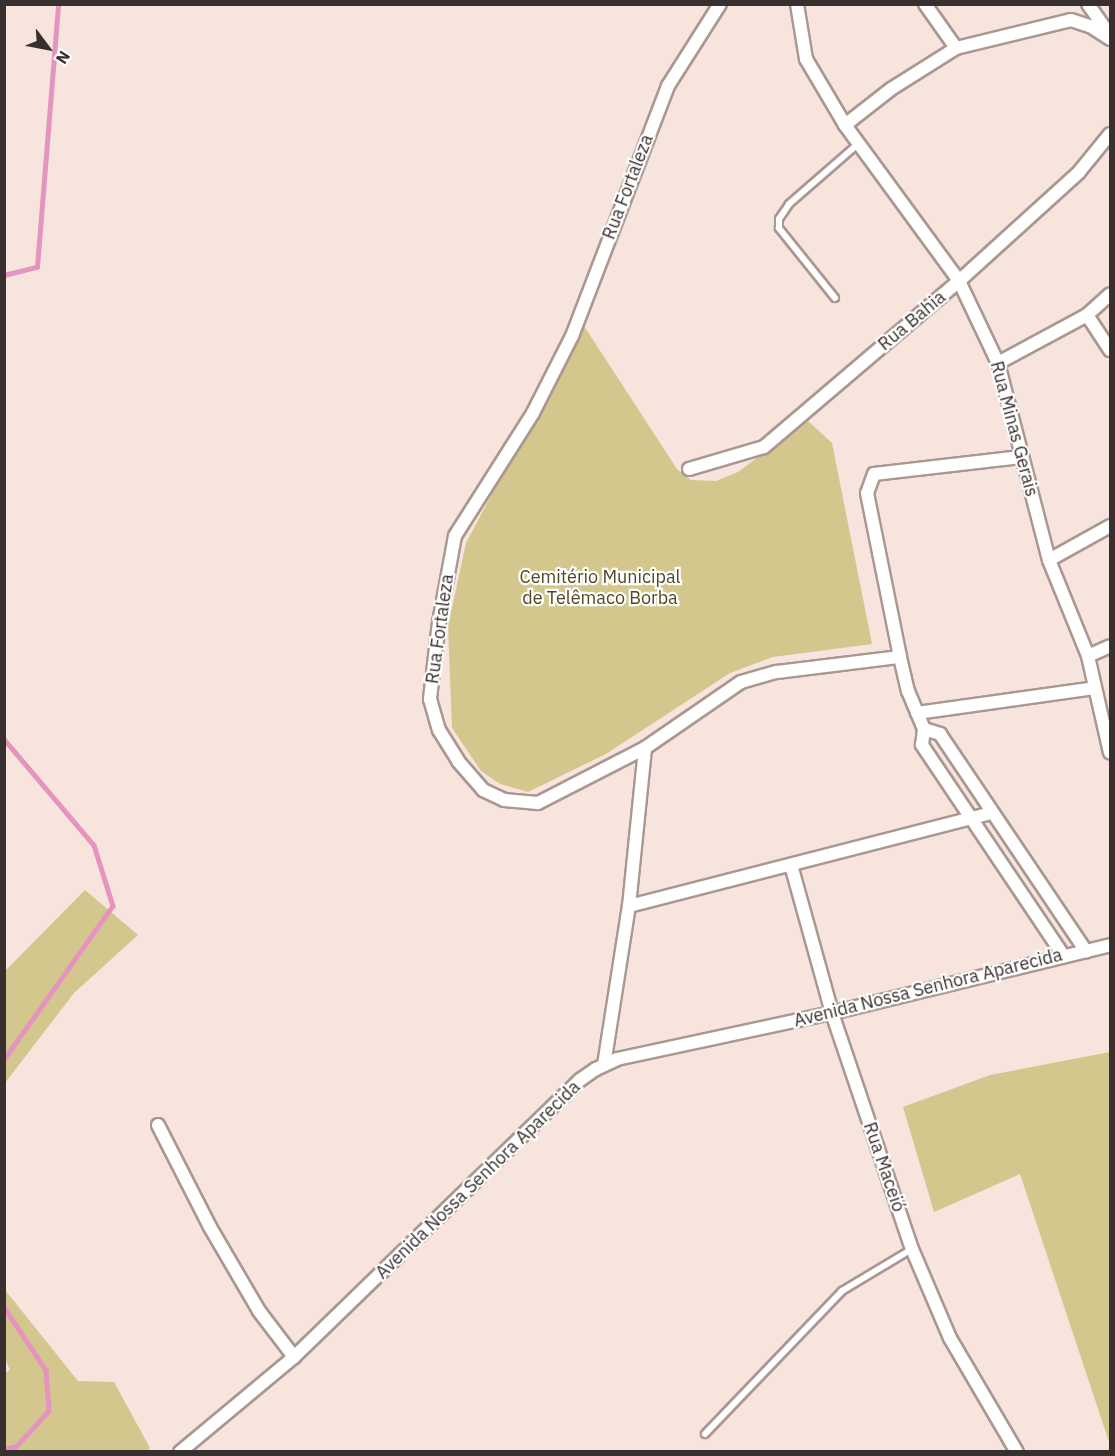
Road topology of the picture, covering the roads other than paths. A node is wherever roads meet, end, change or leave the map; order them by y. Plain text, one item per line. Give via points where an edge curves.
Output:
1 (720, 4) edge
2 (797, 4) edge
3 (925, 4) edge
4 (1088, 4) edge
5 (1110, 37) edge
6 (956, 48) junction
7 (845, 125) junction
8 (1110, 134) edge
9 (858, 144) junction
10 (959, 281) junction
11 (1110, 294) edge
12 (835, 298) dead end
13 (1087, 315) junction
14 (1110, 350) edge
15 (998, 363) junction
16 (1022, 457) junction
17 (689, 469) dead end
18 (1110, 526) edge
19 (1049, 560) junction
20 (1110, 646) edge
21 (1088, 656) junction
22 (900, 657) junction
23 (1094, 688) junction
24 (917, 714) junction
25 (924, 729) junction
26 (645, 748) junction
27 (1110, 753) edge
28 (991, 813) junction
29 (970, 820) junction
30 (791, 865) junction
31 (629, 906) junction
32 (1110, 945) edge
33 (1086, 951) junction
34 (1063, 955) junction
35 (832, 1013) junction
36 (604, 1065) junction
37 (158, 1125) dead end
38 (912, 1249) junction
39 (294, 1357) junction
40 (705, 1434) dead end
41 (180, 1452) edge
42 (1017, 1452) edge

1 - 26 street, Rua Fortaleza via 668,86 572,336 533,413 455,536 432,671 430,699 439,730 483,790 504,800 538,802
2 - 7 street, Rua Minas Gerais via 806,59
3 - 6 street
4 - 5 street
5 - 6 street via 1071,20
6 - 7 street via 900,83
7 - 9 street, Rua Minas Gerais
8 - 10 street, Rua Bahia via 1079,172
9 - 10 street, Rua Minas Gerais
9 - 12 lane via 789,204 779,219 779,228
10 - 15 street, Rua Minas Gerais
10 - 17 street, Rua Bahia via 764,447
11 - 13 street
13 - 14 street
13 - 15 street
15 - 16 street, Rua Minas Gerais
16 - 19 street, Rua Minas Gerais
16 - 22 street via 874,474 867,493
18 - 19 street
19 - 21 street, Rua Minas Gerais
20 - 21 street
21 - 23 street, Rua Minas Gerais
22 - 24 street
22 - 26 street, Rua Fortaleza via 777,672 741,682
23 - 24 street
23 - 27 street, Rua Minas Gerais
24 - 25 street
25 - 28 street via 940,734
25 - 29 street via 921,742 925,752
26 - 31 street
28 - 29 street
28 - 33 street
29 - 30 street
29 - 34 street
30 - 31 street
30 - 35 street, Rua Maceió
31 - 36 street
32 - 33 street, Avenida Nossa Senhora Aparecida
33 - 34 street, Avenida Nossa Senhora Aparecida
34 - 35 street, Avenida Nossa Senhora Aparecida
35 - 36 street, Avenida Nossa Senhora Aparecida
35 - 38 street, Rua Maceió
36 - 39 street, Avenida Nossa Senhora Aparecida via 580,1080
37 - 39 street via 210,1227 260,1311
38 - 40 lane via 842,1292
38 - 42 street, Rua Maceió via 950,1338
39 - 41 street, Avenida Nossa Senhora Aparecida

